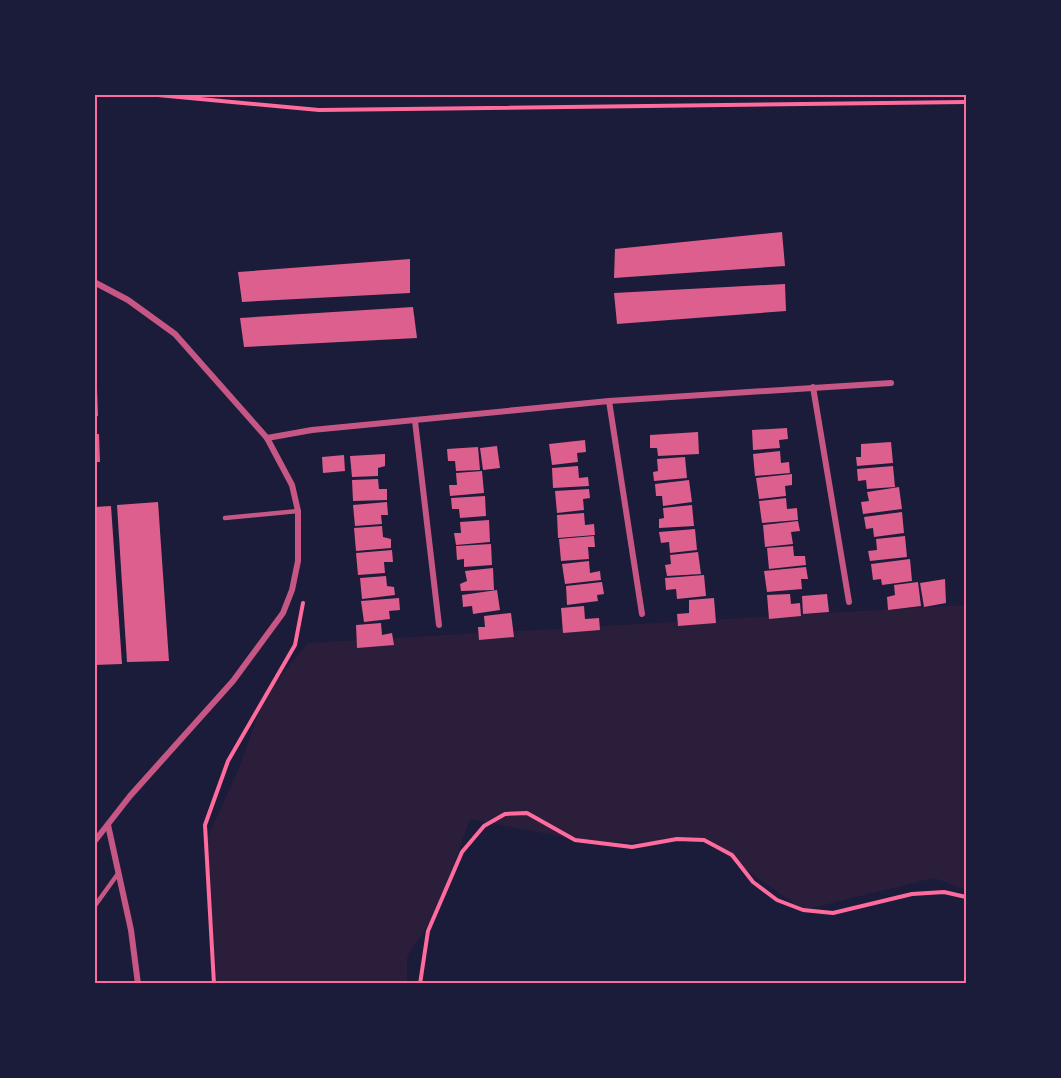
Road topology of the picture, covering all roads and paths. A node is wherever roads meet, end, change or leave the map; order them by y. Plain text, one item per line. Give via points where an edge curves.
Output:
1 (147, 94) edge
2 (966, 102) edge
3 (94, 282) edge
4 (891, 383) dead end
5 (813, 387) junction
6 (609, 401) junction
7 (415, 421) junction
8 (267, 438) junction
9 (298, 511) junction
10 (225, 518) dead end
11 (303, 600) dead end
12 (849, 602) dead end
13 (642, 614) dead end
14 (439, 625) dead end
15 (108, 825) junction
16 (94, 842) edge
17 (117, 876) junction
18 (966, 897) edge
19 (94, 907) edge
20 (138, 984) edge
21 (214, 984) edge
22 (420, 984) edge

1 - 2 path via 319,110
3 - 8 street via 128,300 175,334
4 - 5 street
5 - 6 street
5 - 12 street
6 - 7 street
6 - 13 street
7 - 8 street
7 - 14 street
8 - 9 street via 292,485
9 - 10 lane
9 - 15 street via 298,561 283,613 233,681
11 - 21 path via 296,645 228,761 205,825
15 - 16 street
15 - 17 street
17 - 19 lane
17 - 20 street via 131,930
18 - 22 path via 944,892 912,894 833,913 803,910 777,900 753,882 732,855 704,840 677,839 632,847 575,840 527,813 505,814 484,826 462,852 428,931

